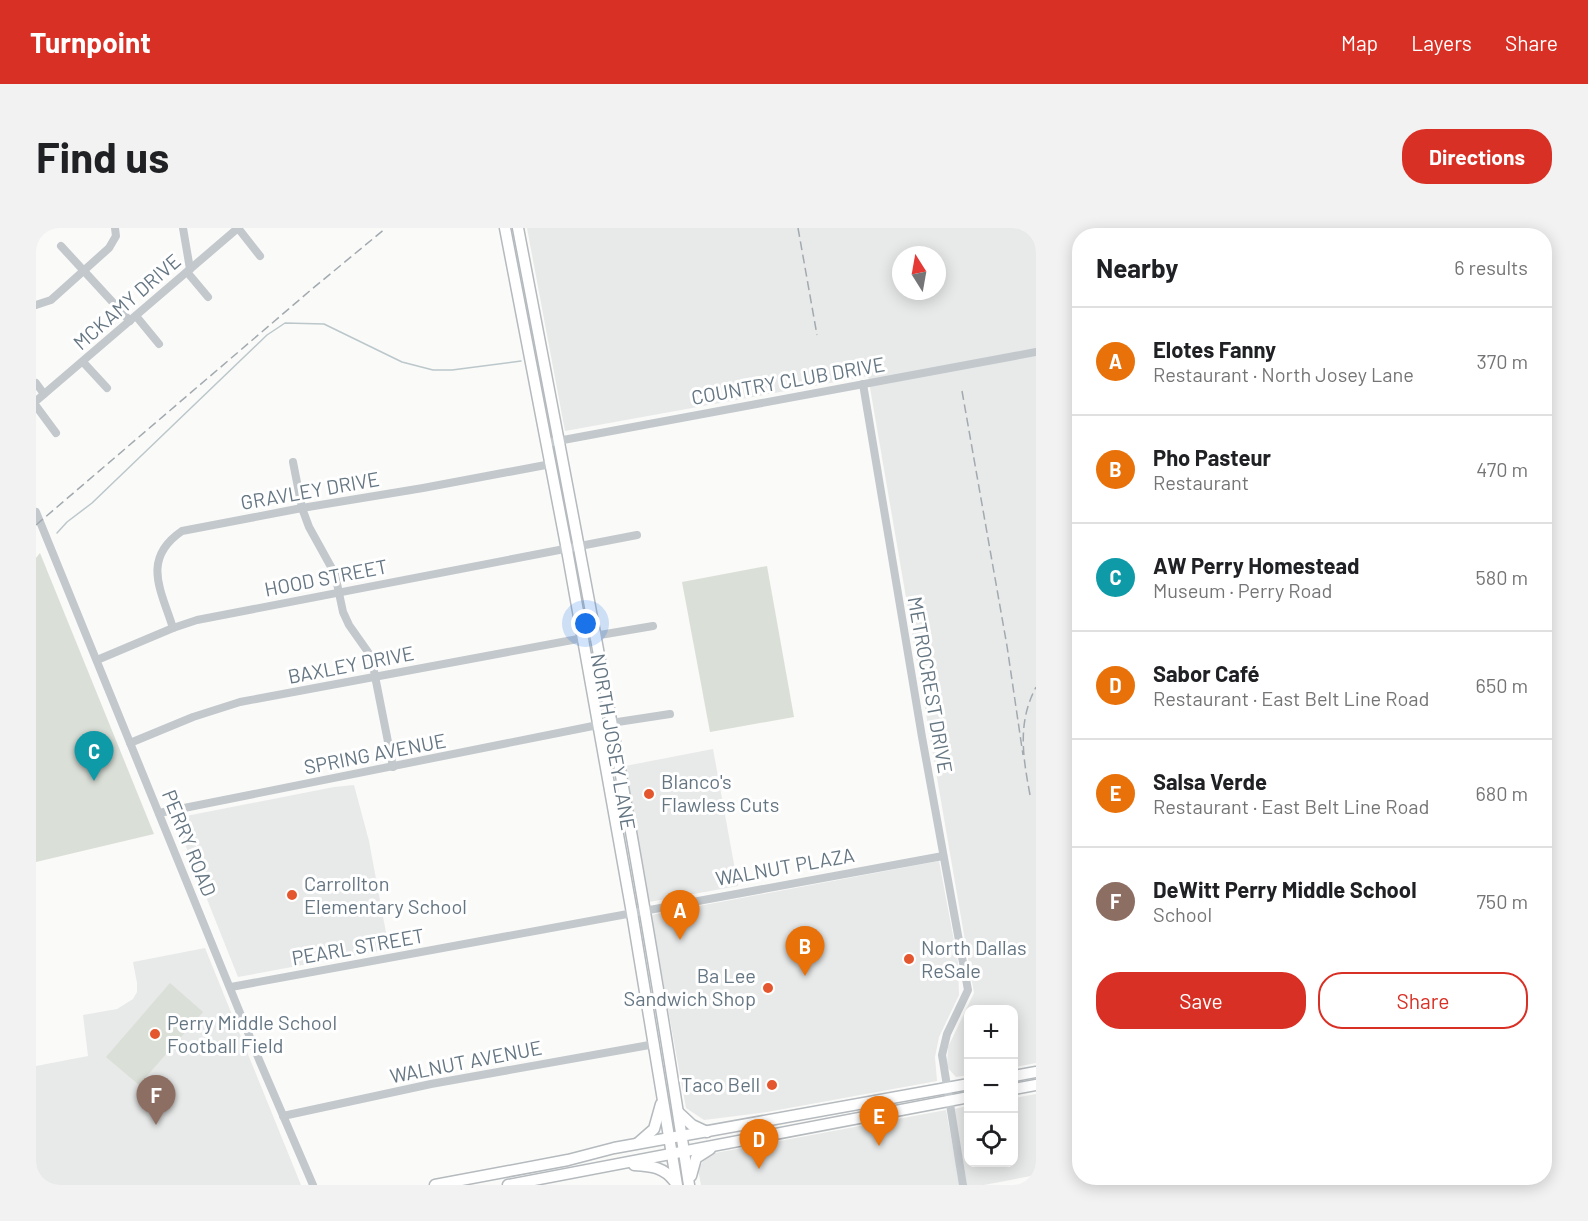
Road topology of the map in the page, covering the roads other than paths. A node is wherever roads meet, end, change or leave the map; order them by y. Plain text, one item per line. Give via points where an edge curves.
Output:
1 (115, 228) edge
2 (183, 228) edge
3 (238, 228) edge
4 (506, 228) edge
5 (518, 228) edge
6 (61, 246) dead end
7 (260, 256) dead end
8 (84, 270) junction
9 (189, 271) junction
10 (208, 297) dead end
11 (36, 305) edge
12 (133, 319) junction
13 (159, 344) dead end
14 (1036, 352) edge
15 (83, 362) junction
16 (36, 383) edge
17 (863, 384) junction
18 (107, 388) dead end
19 (44, 394) junction
20 (36, 401) edge
21 (36, 406) edge
22 (56, 432) dead end
23 (553, 441) junction
24 (292, 462) dead end
25 (550, 464) junction
26 (302, 507) junction
27 (36, 512) edge
28 (637, 535) dead end
29 (579, 547) junction
30 (567, 550) junction
31 (338, 592) junction
32 (653, 626) dead end
33 (173, 628) junction
34 (588, 637) junction
35 (97, 660) junction
36 (375, 677) junction
37 (670, 714) dead end
38 (610, 723) junction
39 (598, 726) junction
40 (130, 743) junction
41 (393, 767) junction
42 (159, 813) junction
43 (943, 856) junction
44 (638, 912) junction
45 (231, 987) junction
46 (655, 1044) junction
47 (1036, 1072) edge
48 (1018, 1075) edge
49 (964, 1085) edge
50 (1036, 1085) edge
51 (946, 1088) junction
52 (1018, 1088) edge
53 (964, 1098) edge
54 (663, 1100) junction
55 (948, 1101) junction
56 (870, 1103) junction
57 (677, 1110) junction
58 (807, 1114) junction
59 (283, 1116) junction
60 (811, 1127) junction
61 (707, 1132) junction
62 (682, 1136) junction
63 (668, 1139) junction
64 (741, 1140) junction
65 (635, 1145) junction
66 (717, 1145) junction
67 (684, 1151) junction
68 (671, 1154) junction
69 (619, 1164) junction
70 (313, 1185) edge
71 (435, 1185) edge
72 (508, 1185) edge
73 (677, 1185) edge
74 (689, 1185) edge
75 (963, 1185) edge

1 - 8 street via 114,242
2 - 9 street
3 - 7 street
3 - 9 street, MCKAMY DRIVE
4 - 23 main road, NORTH JOSEY LANE
5 - 23 main road, NORTH JOSEY LANE
6 - 8 street
8 - 11 street via 51,300
8 - 12 street
9 - 10 street
9 - 12 street, MCKAMY DRIVE
12 - 13 street
12 - 15 street, MCKAMY DRIVE
14 - 17 street, COUNTRY CLUB DRIVE
15 - 18 street
15 - 19 street, MCKAMY DRIVE
16 - 19 street
17 - 23 street, COUNTRY CLUB DRIVE
17 - 43 street, METROCREST DRIVE
19 - 20 street, MCKAMY DRIVE
21 - 22 street
23 - 25 main road, NORTH JOSEY LANE
23 - 29 main road, NORTH JOSEY LANE
24 - 26 street
25 - 26 street, GRAVLEY DRIVE
25 - 30 main road, NORTH JOSEY LANE
26 - 31 street via 335,574
26 - 33 street, GRAVLEY DRIVE via 182,531 172,538 160,555 156,576
27 - 35 street, PERRY ROAD
28 - 29 street, HOOD STREET
29 - 30 street, HOOD STREET
29 - 34 main road, NORTH JOSEY LANE
30 - 31 street, HOOD STREET
30 - 34 main road, NORTH JOSEY LANE
31 - 33 street, HOOD STREET
31 - 36 street via 349,625 368,652
32 - 34 street, BAXLEY DRIVE
33 - 35 street, HOOD STREET
34 - 36 street, BAXLEY DRIVE
34 - 38 main road, NORTH JOSEY LANE
34 - 39 main road, NORTH JOSEY LANE
35 - 40 street, PERRY ROAD
36 - 40 street, BAXLEY DRIVE via 220,708
36 - 41 street
37 - 38 street, SPRING AVENUE
38 - 39 street, SPRING AVENUE
38 - 44 main road, NORTH JOSEY LANE
39 - 41 street, SPRING AVENUE
39 - 44 main road, NORTH JOSEY LANE
40 - 42 street, PERRY ROAD
41 - 42 street, SPRING AVENUE
42 - 45 street, PERRY ROAD
43 - 44 street, WALNUT PLAZA
43 - 51 street, METROCREST DRIVE via 968,990 944,1045
44 - 45 street, PEARL STREET
44 - 46 main road, NORTH JOSEY LANE
44 - 57 main road, NORTH JOSEY LANE
45 - 59 street, PERRY ROAD
46 - 54 main road, NORTH JOSEY LANE
46 - 59 street, WALNUT AVENUE via 431,1084
47 - 48 main road
49 - 51 main road
50 - 52 main road
51 - 55 street
51 - 56 main road
53 - 55 main road
54 - 63 main road, NORTH JOSEY LANE
54 - 65 main road via 654,1129
55 - 60 main road
55 - 75 street
56 - 58 main road
56 - 60 main road via 858,1110 822,1118
57 - 61 main road via 692,1125
57 - 62 main road, NORTH JOSEY LANE
58 - 61 main road
58 - 64 main road via 799,1123 756,1132
59 - 70 street, PERRY ROAD
60 - 64 main road
61 - 62 main road
62 - 63 main road
62 - 67 main road, NORTH JOSEY LANE
63 - 65 main road
63 - 68 main road, NORTH JOSEY LANE
64 - 66 main road
65 - 71 main road
66 - 67 main road
66 - 74 main road via 696,1158
67 - 68 main road
67 - 74 main road, NORTH JOSEY LANE
68 - 69 main road
68 - 73 main road, NORTH JOSEY LANE
69 - 72 main road
69 - 73 main road via 656,1166

